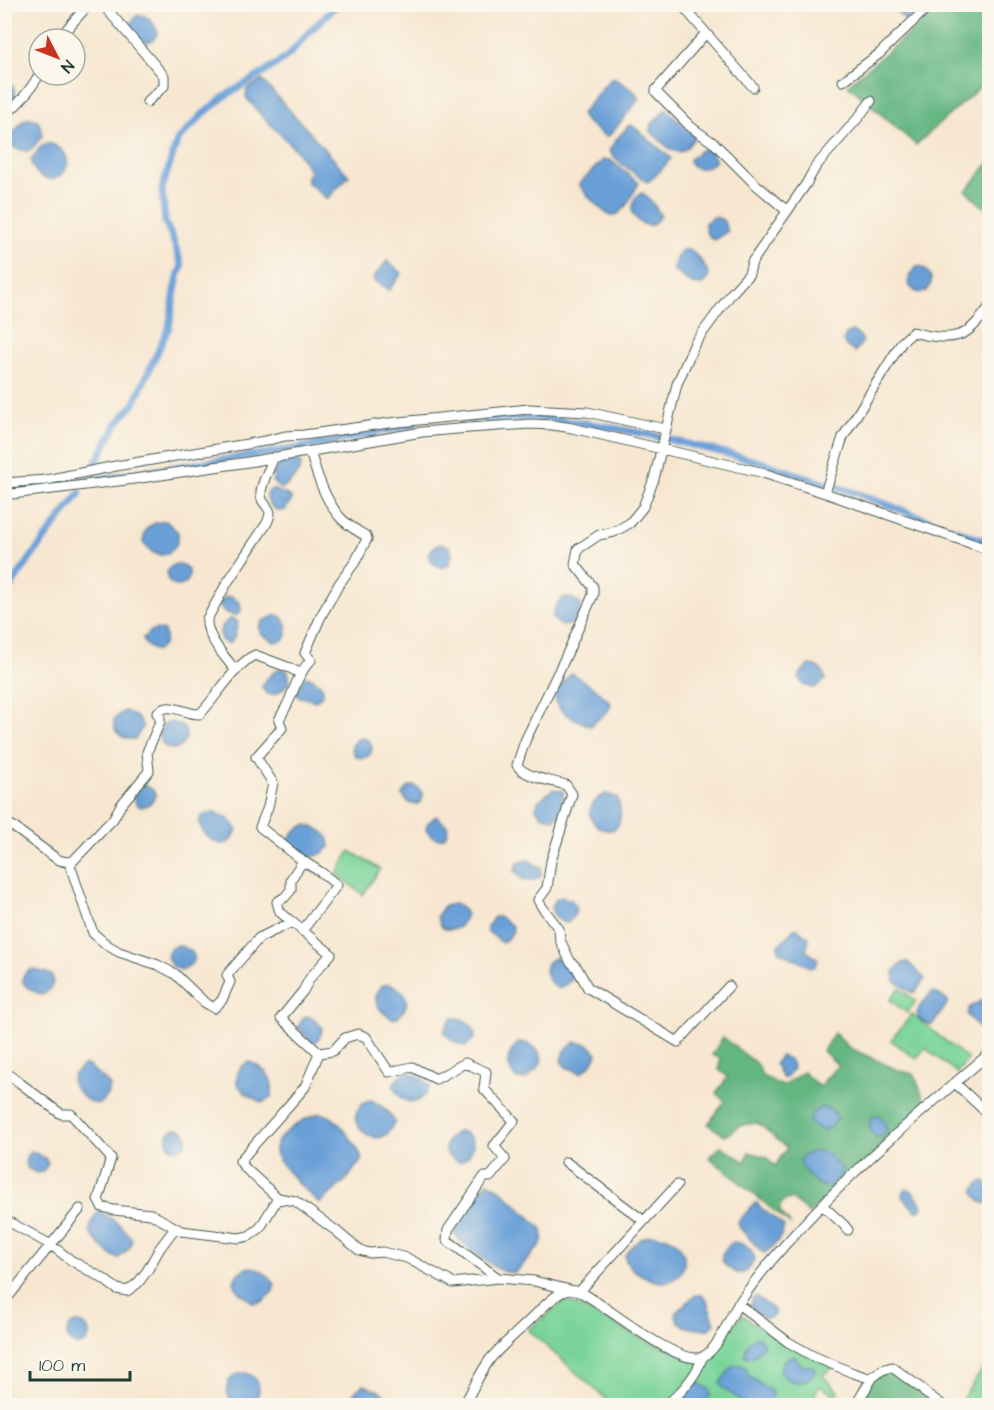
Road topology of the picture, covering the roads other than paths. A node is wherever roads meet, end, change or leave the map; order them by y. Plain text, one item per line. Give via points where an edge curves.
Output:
1 (89, 4) edge
2 (101, 4) edge
3 (681, 4) edge
4 (927, 5) edge
5 (69, 27) edge
6 (706, 33) junction
7 (843, 81) dead end
8 (32, 87) edge
9 (753, 87) dead end
10 (871, 101) dead end
11 (147, 102) dead end
12 (4, 115) edge
13 (787, 211) junction
14 (990, 306) edge
15 (665, 429) junction
16 (661, 450) junction
17 (310, 451) junction
18 (274, 457) junction
19 (4, 483) edge
20 (825, 493) junction
21 (4, 495) edge
22 (990, 550) edge
23 (236, 671) junction
24 (301, 674) junction
25 (4, 820) edge
26 (303, 861) junction
27 (69, 862) junction
28 (291, 922) junction
29 (302, 931) junction
30 (729, 986) dead end
31 (319, 1053) junction
32 (990, 1053) edge
33 (4, 1071) edge
34 (955, 1083) junction
35 (990, 1116) edge
36 (566, 1162) dead end
37 (677, 1185) dead end
38 (278, 1198) junction
39 (822, 1205) junction
40 (80, 1209) dead end
41 (4, 1219) edge
42 (644, 1221) junction
43 (175, 1228) junction
44 (848, 1230) dead end
45 (51, 1245) junction
46 (498, 1278) junction
47 (576, 1291) junction
48 (4, 1302) edge
49 (738, 1304) junction
50 (702, 1358) junction
51 (873, 1377) junction
52 (464, 1406) edge
53 (664, 1406) edge
54 (852, 1406) edge
55 (944, 1406) edge

1 - 5 street
2 - 11 street via 164,76 164,86
3 - 6 street
4 - 7 street via 879,54
6 - 9 street
6 - 13 street via 656,92
8 - 12 street
10 - 13 street via 816,166
13 - 15 street via 752,262 749,274 695,343 677,384
14 - 20 street via 961,335 930,337 913,332 902,342 843,437
15 - 16 street
15 - 19 street via 587,412 529,409 285,436 46,480
16 - 17 street via 572,428 530,424 422,432
16 - 20 street via 760,472
16 - 30 street via 649,493 635,518 579,549 575,564 593,587 593,595 517,765 533,776 566,785 572,794 551,861 547,888 538,900 559,929 570,962 588,988 678,1042
17 - 18 street
17 - 24 street via 339,516 367,539 321,616 305,653 311,660
18 - 21 street
18 - 23 street via 261,486 261,500 270,513 267,523 207,619 208,632
20 - 22 street
23 - 24 street via 255,655
23 - 27 street via 200,714 169,706 158,711 160,722 147,752 149,771 112,819
24 - 26 street via 279,720 282,728 256,757 273,783 260,828
25 - 27 street via 57,859
26 - 28 street via 291,879 291,890 277,902 279,912
26 - 29 street via 337,885
27 - 28 street via 93,933 120,952 175,974 214,1008 230,982 227,975 253,944
28 - 29 street
29 - 31 street via 331,954 281,1018
31 - 38 street via 305,1087 240,1161
31 - 46 street via 333,1051 345,1038 358,1034 366,1037 389,1072 412,1068 436,1079 465,1062 486,1072 484,1089 514,1121 494,1146 505,1159 490,1177 484,1177 448,1230 447,1240
32 - 34 street
33 - 43 street via 61,1114 71,1114 111,1158 98,1200 102,1207 151,1214
34 - 35 street
34 - 39 street
36 - 42 street
37 - 42 street
38 - 43 street via 260,1228 249,1236 239,1238
38 - 46 street via 296,1200 359,1250 407,1258 453,1283
39 - 44 street
39 - 49 street
40 - 45 street
41 - 45 street
42 - 47 street
43 - 45 street via 138,1283 127,1291 72,1262
45 - 48 street
46 - 47 street
47 - 50 street via 650,1338 686,1357
47 - 52 street via 564,1291 545,1304 506,1341 489,1360
49 - 50 street via 712,1349
49 - 51 street via 813,1356
50 - 53 street via 685,1386
51 - 54 street
51 - 55 street via 882,1370 896,1368

